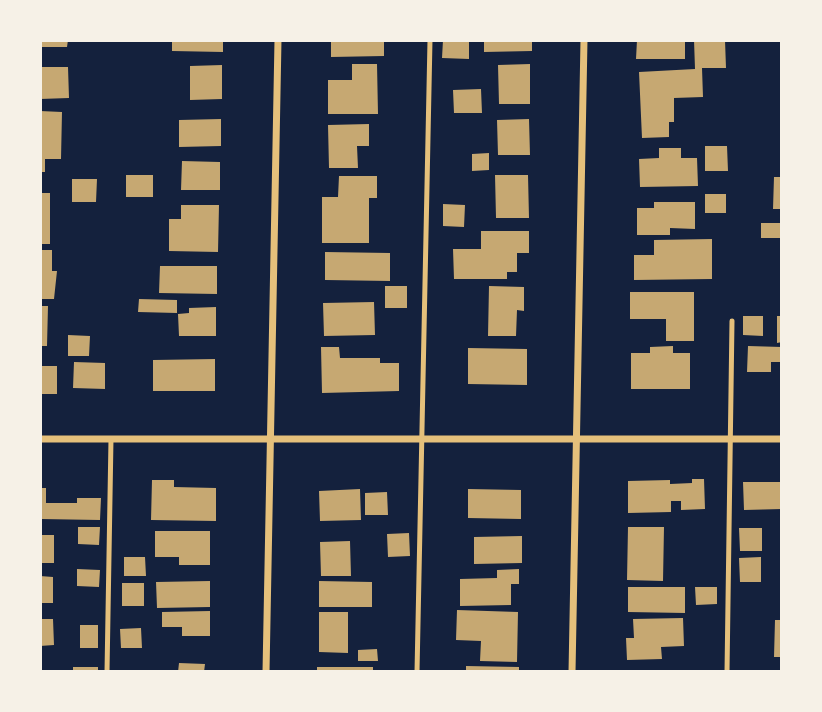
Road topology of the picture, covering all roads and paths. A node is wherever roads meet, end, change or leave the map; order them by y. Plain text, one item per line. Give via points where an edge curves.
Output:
1 (278, 40) edge
2 (430, 40) edge
3 (584, 40) edge
4 (732, 321) dead end
5 (40, 439) edge
6 (111, 439) junction
7 (271, 439) junction
8 (422, 439) junction
9 (576, 439) junction
10 (731, 439) junction
11 (782, 439) edge
12 (107, 672) edge
13 (266, 672) edge
14 (417, 672) edge
15 (572, 672) edge
16 (727, 672) edge

1 - 7 street
2 - 8 lane
3 - 9 street
4 - 10 lane
5 - 6 street
6 - 7 street
6 - 12 lane
7 - 8 street
7 - 13 street
8 - 9 street
8 - 14 lane
9 - 10 street
9 - 15 street
10 - 11 street
10 - 16 lane

